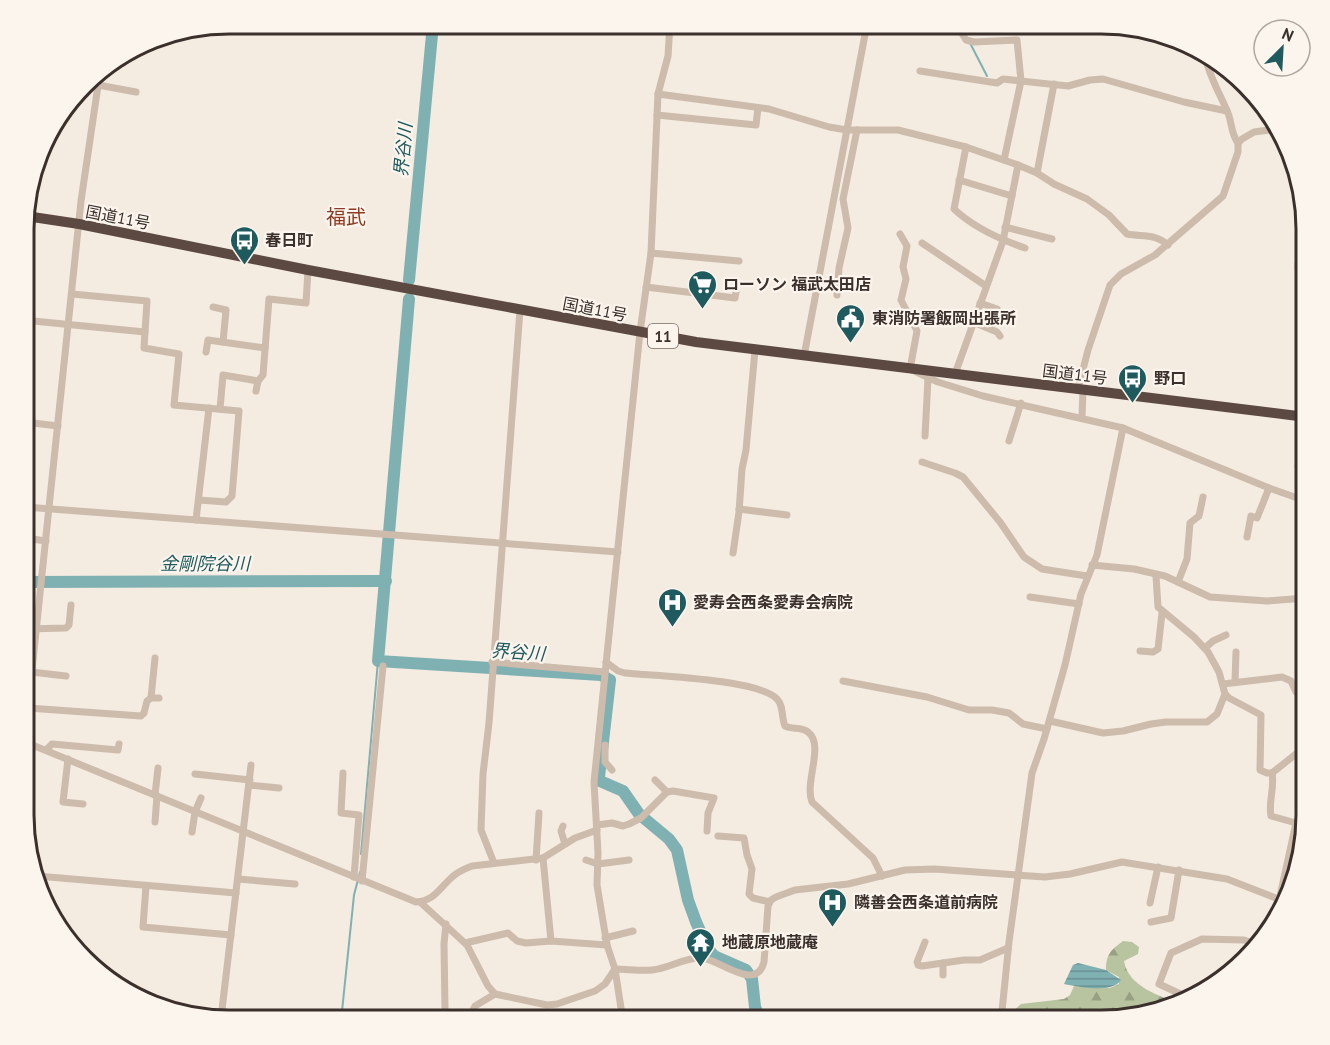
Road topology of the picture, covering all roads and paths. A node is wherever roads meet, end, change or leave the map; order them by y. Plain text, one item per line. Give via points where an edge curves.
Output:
1 (669, 35) edge
2 (865, 35) edge
3 (963, 35) edge
4 (1209, 68) edge
5 (920, 71) dead end
6 (1021, 81) junction
7 (1054, 84) junction
8 (98, 86) joint
9 (136, 92) dead end
10 (658, 94) junction
11 (758, 108) junction
12 (1227, 111) junction
13 (657, 115) junction
14 (847, 130) junction
15 (857, 130) junction
16 (1268, 131) edge
17 (1238, 143) junction
18 (966, 147) junction
19 (1004, 160) junction
20 (1018, 165) junction
21 (1037, 173) junction
22 (959, 180) junction
23 (1012, 196) junction
24 (35, 217) edge
25 (79, 224) junction
26 (1005, 227) junction
27 (900, 234) dead end
28 (1052, 239) dead end
29 (1003, 241) junction
30 (922, 243) dead end
31 (1168, 245) junction
32 (1025, 248) dead end
33 (651, 253) junction
34 (739, 261) dead end
35 (308, 270) junction
36 (986, 286) junction
37 (646, 287) junction
38 (736, 292) dead end
39 (72, 294) junction
40 (837, 295) dead end
41 (980, 303) junction
42 (213, 307) dead end
43 (997, 309) dead end
44 (520, 310) junction
45 (34, 321) edge
46 (973, 322) junction
47 (69, 325) junction
48 (145, 332) junction
49 (640, 332) junction
50 (999, 336) dead end
51 (223, 342) junction
52 (265, 348) junction
53 (755, 350) junction
54 (206, 352) dead end
55 (804, 356) junction
56 (910, 369) junction
57 (955, 374) junction
58 (928, 378) junction
59 (258, 381) junction
60 (1080, 389) junction
61 (256, 391) dead end
62 (1022, 403) junction
63 (209, 408) junction
64 (220, 409) junction
65 (1296, 416) edge
66 (1082, 417) junction
67 (34, 423) edge
68 (58, 426) junction
69 (1122, 428) junction
70 (925, 436) dead end
71 (1010, 441) dead end
72 (921, 462) dead end
73 (1269, 488) junction
74 (1203, 497) dead end
75 (1296, 497) edge
76 (199, 500) junction
77 (34, 508) edge
78 (49, 509) junction
79 (740, 509) junction
80 (788, 515) dead end
81 (196, 520) junction
82 (1247, 537) dead end
83 (35, 539) edge
84 (45, 541) junction
85 (502, 543) junction
86 (618, 552) junction
87 (733, 553) dead end
88 (1092, 566) junction
89 (1088, 576) junction
90 (1156, 576) junction
91 (1178, 582) junction
92 (1030, 597) dead end
93 (1295, 599) edge
94 (1078, 604) junction
95 (71, 605) dead end
96 (1162, 613) junction
97 (35, 630) junction
98 (35, 633) edge
99 (1226, 634) dead end
100 (1205, 648) junction
101 (1140, 651) dead end
102 (1236, 652) dead end
103 (155, 658) dead end
104 (606, 662) junction
105 (383, 666) dead end
106 (492, 666) junction
107 (35, 672) edge
108 (605, 675) junction
109 (66, 676) dead end
110 (843, 681) dead end
111 (1235, 682) junction
112 (1223, 684) junction
113 (1295, 690) edge
114 (1225, 694) junction
115 (35, 708) edge
116 (1049, 725) junction
117 (119, 744) dead end
118 (605, 745) dead end
119 (35, 746) edge
120 (46, 750) junction
121 (1295, 755) edge
122 (68, 759) junction
123 (600, 761) junction
124 (251, 765) dead end
125 (158, 768) dead end
126 (612, 770) dead end
127 (343, 773) dead end
128 (1272, 773) junction
129 (195, 774) dead end
130 (655, 780) dead end
131 (249, 782) junction
132 (279, 788) dead end
133 (667, 792) junction
134 (156, 796) junction
135 (201, 798) dead end
136 (83, 804) dead end
137 (195, 812) junction
138 (539, 813) dead end
139 (154, 822) dead end
140 (1295, 823) edge
141 (563, 826) dead end
142 (597, 827) junction
143 (1295, 828) edge
144 (707, 831) dead end
145 (192, 832) dead end
146 (243, 832) junction
147 (718, 836) dead end
148 (565, 844) junction
149 (539, 859) junction
150 (586, 860) dead end
151 (629, 860) dead end
152 (494, 863) junction
153 (598, 864) junction
154 (1158, 867) junction
155 (1179, 870) junction
156 (1287, 871) edge
157 (1018, 875) junction
158 (882, 876) junction
159 (45, 877) edge
160 (238, 879) junction
161 (358, 879) junction
162 (295, 884) dead end
163 (146, 885) junction
164 (236, 893) junction
165 (1277, 899) edge
166 (420, 902) junction
167 (770, 902) junction
168 (1150, 903) dead end
169 (1150, 922) dead end
170 (446, 924) junction
171 (633, 931) dead end
172 (231, 936) junction
173 (551, 941) junction
174 (606, 941) junction
175 (925, 942) dead end
176 (1249, 942) edge
177 (465, 943) junction
178 (1008, 948) junction
179 (943, 963) junction
180 (615, 969) junction
181 (943, 975) dead end
182 (1179, 993) edge
183 (495, 994) junction
184 (445, 1009) dead end
185 (222, 1010) edge
186 (473, 1010) edge
187 (621, 1010) edge
188 (1002, 1010) edge

1 - 10 street
2 - 14 street
3 - 6 street via 974,42 1017,40
4 - 12 street
5 - 6 street via 997,83 1003,79
6 - 7 street
6 - 19 street
7 - 12 street via 1068,86 1109,80
7 - 21 street
8 - 9 street
8 - 25 street
10 - 11 street
10 - 13 street
11 - 13 street via 756,125
11 - 14 street
12 - 17 street
13 - 33 street
14 - 15 street
14 - 55 street
15 - 18 street via 898,130
15 - 40 street via 843,199 848,228
16 - 17 street via 1247,135
17 - 31 street via 1223,196
18 - 19 street
18 - 22 street
19 - 20 street
20 - 21 street
20 - 23 street
21 - 31 street via 1096,204 1127,234 1153,236
22 - 23 street
22 - 29 street via 954,209 972,225
23 - 26 street
24 - 25 highway, 国道11号 / 11
25 - 35 highway, 国道11号 / 11
25 - 39 street
26 - 28 street
26 - 29 street
27 - 56 street via 907,246 901,300 917,331
29 - 32 street
29 - 36 street
30 - 36 street
31 - 60 street via 1110,285 1088,350
33 - 34 street
33 - 37 street
35 - 44 highway, 国道11号 / 11
35 - 52 street via 306,303 269,299
36 - 41 street
37 - 38 street via 735,298
37 - 49 street
39 - 47 street
39 - 48 street via 147,302
41 - 43 street
41 - 46 street
42 - 51 street via 226,309
44 - 49 highway, 国道11号 / 11
44 - 85 street
45 - 47 street
46 - 50 street
46 - 57 street
47 - 48 street
47 - 68 street
48 - 63 street via 144,348 179,354 174,405
49 - 53 highway, 国道11号 / 11
49 - 86 street
51 - 52 street
51 - 54 street via 208,339
52 - 59 street via 263,375
53 - 55 highway, 国道11号 / 11
53 - 79 street
55 - 56 highway, 国道11号 / 11
56 - 57 highway, 国道11号 / 11
56 - 58 street
57 - 60 highway, 国道11号 / 11
58 - 62 street via 983,396
58 - 70 street
59 - 61 street
59 - 64 street via 223,375
60 - 65 highway, 国道11号 / 11
60 - 66 street
62 - 66 street
62 - 71 street
63 - 64 street
63 - 76 street
64 - 76 street via 239,411 232,496 226,502
66 - 69 street
67 - 68 street
68 - 78 street
69 - 73 street
69 - 88 street
72 - 89 street via 963,477 1031,562 1048,570
73 - 75 street
73 - 82 street via 1257,518 1251,516
74 - 91 street via 1198,516 1190,524 1187,559
76 - 81 street
77 - 78 street
78 - 81 street
78 - 84 street
79 - 80 street
79 - 87 street
81 - 85 street
83 - 84 street
84 - 97 street
85 - 86 street
85 - 106 street
86 - 104 street
88 - 89 street
88 - 90 street via 1134,569
89 - 94 street
90 - 91 street
90 - 96 street via 1156,601
91 - 93 street via 1210,597
92 - 94 street
94 - 116 street
95 - 97 street via 66,628
96 - 100 street
96 - 101 street via 1158,649
97 - 98 street
99 - 100 street
100 - 112 street
102 - 111 street
103 - 115 street via 155,698 147,701 141,716
104 - 108 street
104 - 158 street via 625,673 735,684 764,691 777,699 785,726 808,732 814,743 809,790 812,802 873,858
105 - 161 street
106 - 108 street
106 - 152 street via 480,830
107 - 109 street
108 - 123 street
110 - 116 street via 927,697 969,710 1009,713 1023,724
111 - 112 street
111 - 113 street via 1282,677 1291,681
112 - 114 street
114 - 116 street via 1218,714 1207,722 1166,722 1103,733
114 - 128 street via 1261,715 1259,765 1260,770
116 - 157 street via 1032,773
117 - 120 street via 118,750 52,744
118 - 123 street
119 - 120 street
120 - 122 street
121 - 128 street
122 - 134 street
122 - 136 street via 63,802
123 - 126 street
123 - 142 street via 594,782
124 - 131 street
125 - 134 street
127 - 161 street via 341,813 359,815
128 - 140 street via 1271,816
129 - 131 street
130 - 133 street
131 - 132 street
131 - 146 street
133 - 142 street via 643,816 623,825
133 - 144 street via 714,798
134 - 137 street
134 - 139 street
135 - 137 street
137 - 145 street
137 - 146 street
138 - 149 street
141 - 148 street
142 - 148 street
142 - 153 street
143 - 156 street
146 - 160 street
146 - 161 street
147 - 167 street via 744,837 752,869 749,894
148 - 149 street
149 - 152 street
149 - 173 street
150 - 153 street
151 - 153 street
152 - 166 street via 457,873 437,894
153 - 174 street via 597,885
154 - 155 street
154 - 157 street via 1122,862 1070,874
154 - 168 street
155 - 165 street via 1227,879
155 - 169 street via 1171,918
157 - 158 street via 919,868
157 - 178 street
158 - 167 street via 795,890
159 - 163 street
160 - 162 street
160 - 164 street
161 - 166 street
163 - 164 street
163 - 172 street via 143,927
164 - 172 street
166 - 170 street
167 - 180 street via 764,962 758,974 746,975 699,957 652,970
170 - 177 street
170 - 184 street
171 - 174 street
172 - 185 street
173 - 174 street
173 - 177 street via 526,943 508,933
174 - 180 street
175 - 179 street via 918,965
176 - 182 street via 1202,939 1171,953 1159,984
177 - 183 street
178 - 179 street via 980,960
178 - 188 street
179 - 181 street
180 - 183 street via 595,991 557,1004
180 - 187 street
183 - 186 street

